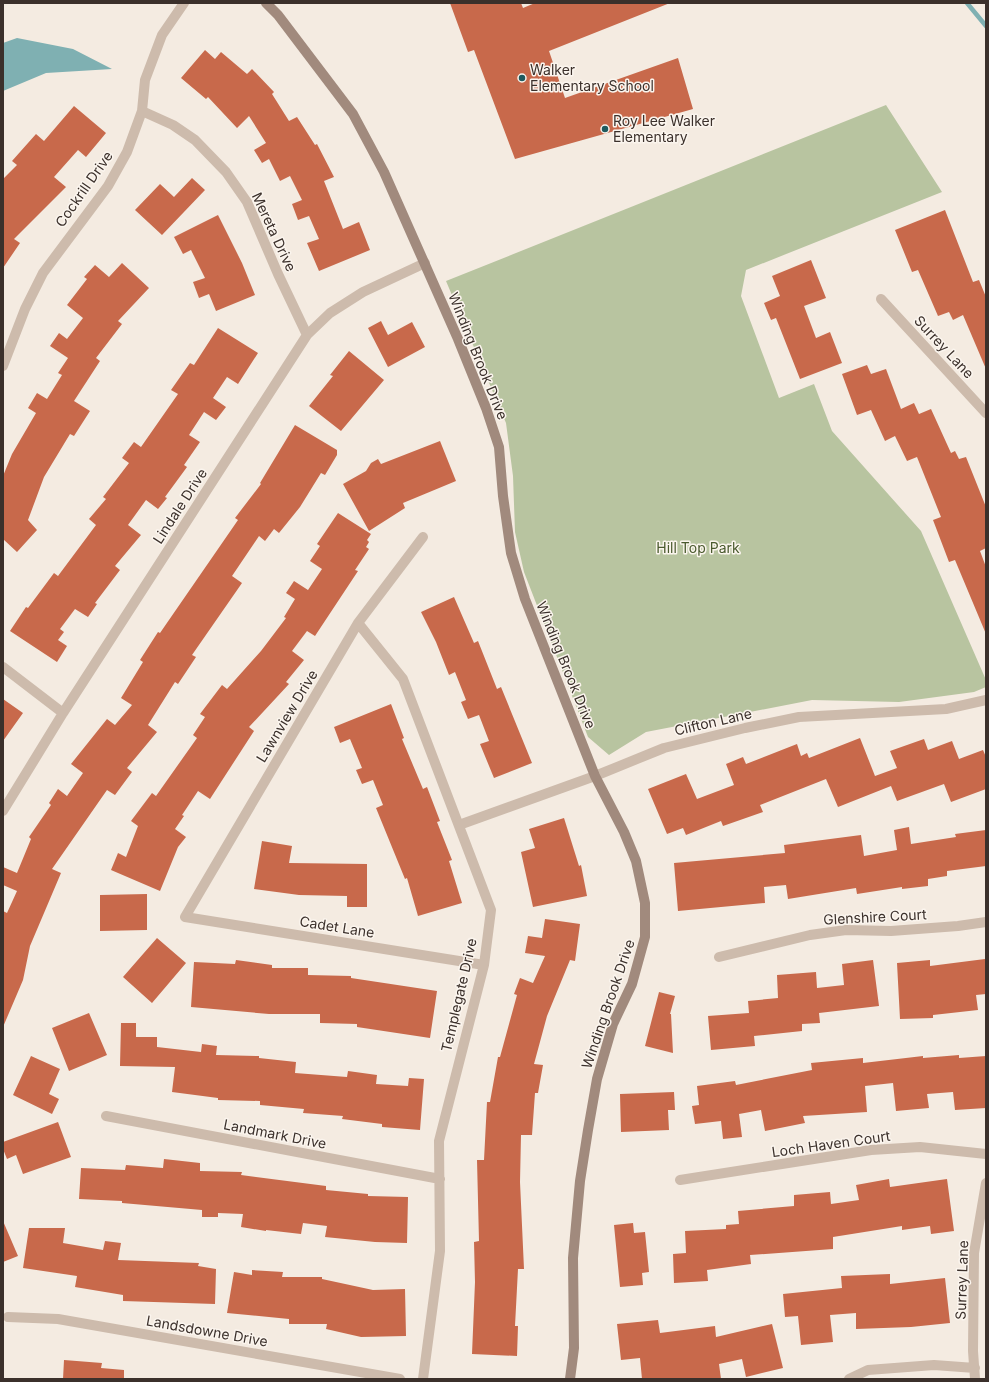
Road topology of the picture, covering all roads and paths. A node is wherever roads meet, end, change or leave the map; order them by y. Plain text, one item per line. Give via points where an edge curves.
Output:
1 (184, 3) edge
2 (266, 3) edge
3 (142, 111) junction
4 (426, 264) junction
5 (881, 299) dead end
6 (307, 335) junction
7 (3, 366) edge
8 (986, 413) edge
9 (423, 537) dead end
10 (358, 623) junction
11 (3, 667) edge
12 (986, 700) edge
13 (63, 713) junction
14 (595, 776) junction
15 (3, 811) edge
16 (459, 825) junction
17 (185, 917) joint
18 (986, 922) edge
19 (719, 957) dead end
20 (484, 965) junction
21 (106, 1116) dead end
22 (986, 1154) edge
23 (440, 1179) junction
24 (680, 1180) dead end
25 (986, 1183) edge
26 (8, 1317) dead end
27 (975, 1368) junction
28 (400, 1379) edge
29 (423, 1379) edge
30 (570, 1379) edge
31 (849, 1379) edge
32 (975, 1379) edge

1 - 3 street, Cockrill Drive via 162,35 145,80
2 - 4 street, Winding Brook Drive via 278,15 353,114 384,172
3 - 6 street, Mereta Drive via 173,125 195,140 226,172 247,202
3 - 7 street, Cockrill Drive via 127,152 108,186 43,273 25,309
4 - 6 street, Lindale Drive via 363,292 330,314
4 - 14 street, Winding Brook Drive via 458,339 496,440 511,553 524,599
5 - 8 street, Surrey Lane
6 - 13 street, Lindale Drive
9 - 10 street, Lawnview Drive
10 - 16 street, Templegate Drive via 403,679
10 - 17 street, Lawnview Drive
11 - 13 street
12 - 14 street, Clifton Lane via 946,709 799,717 664,748
13 - 15 street, Lindale Drive
14 - 16 street, Clifton Lane
14 - 30 street, Winding Brook Drive via 636,861 645,902 645,937 632,984 613,1024 597,1079 588,1130 580,1180 573,1258 574,1348
16 - 20 street, Templegate Drive via 491,910
17 - 20 street, Cadet Lane
18 - 19 street, Glenshire Court via 891,931 846,930 810,935
20 - 23 street, Templegate Drive via 440,1141
21 - 23 street, Landmark Drive
22 - 24 street, Loch Haven Court via 920,1147 872,1150
23 - 29 street, Templegate Drive via 440,1251
25 - 27 street, Surrey Lane via 974,1253
26 - 28 street, Landsdowne Drive via 58,1319
27 - 31 street via 934,1365 868,1370
27 - 32 street, Surrey Lane

